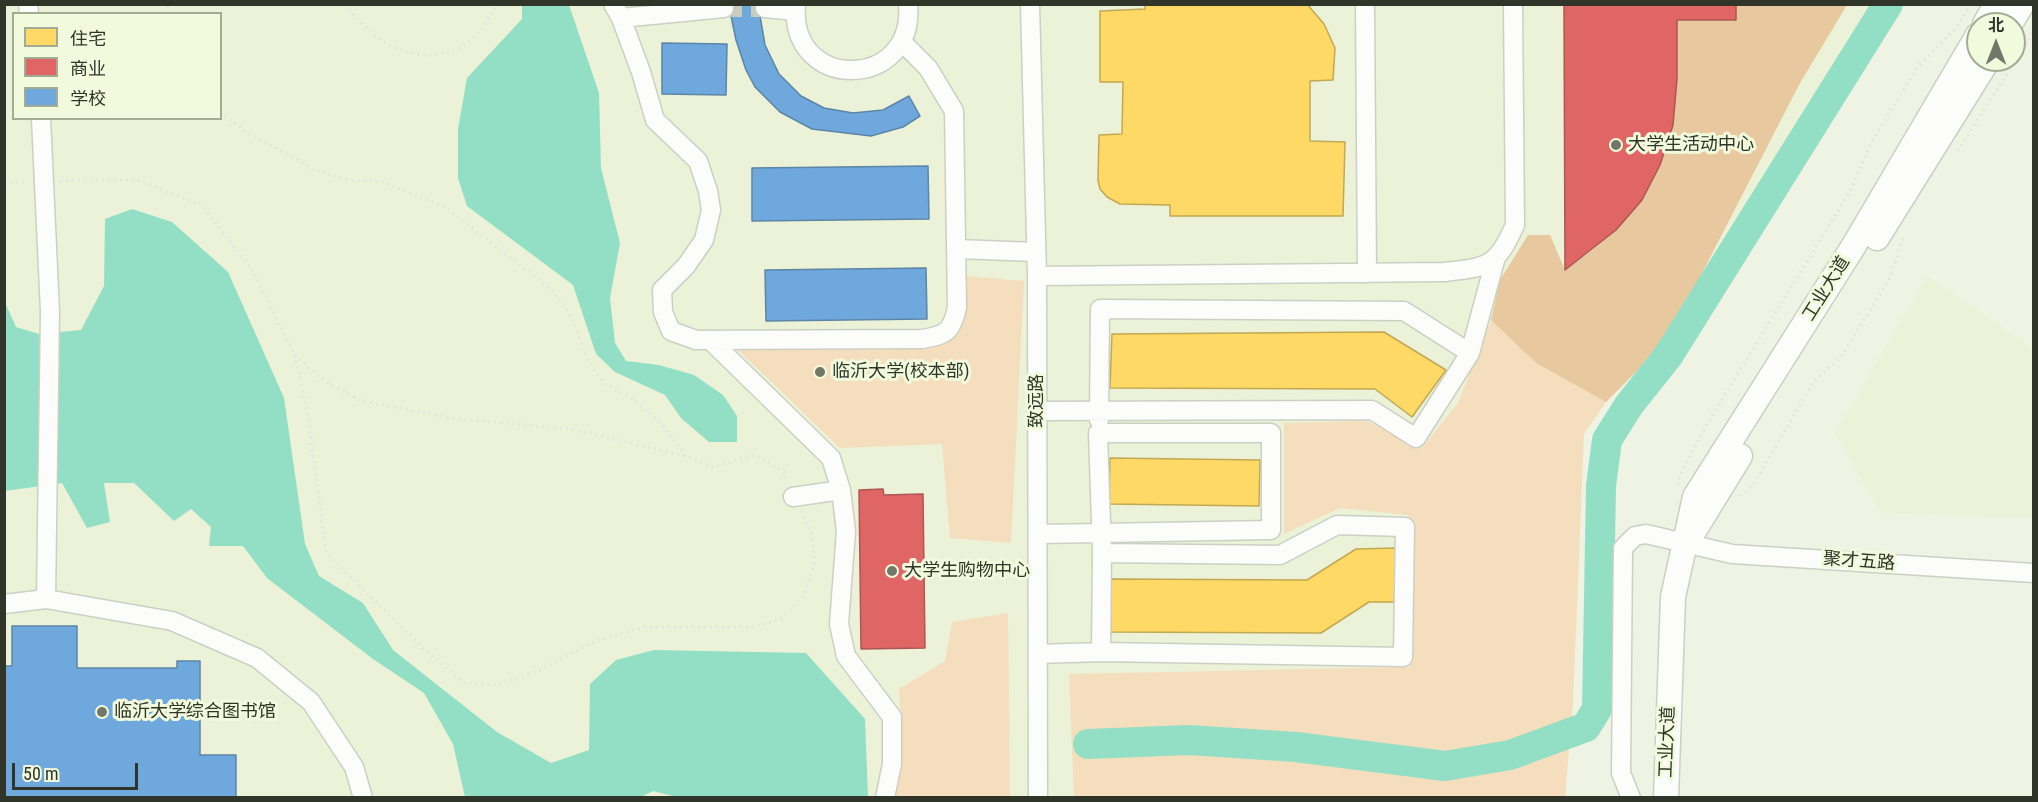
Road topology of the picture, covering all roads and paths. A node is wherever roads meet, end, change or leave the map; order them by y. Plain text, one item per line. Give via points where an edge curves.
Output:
1 (346, 4) edge
2 (496, 4) edge
3 (908, 4) edge
4 (1365, 4) edge
5 (1513, 4) edge
6 (1971, 4) edge
7 (1031, 5) edge
8 (724, 8) dead end
9 (765, 8) dead end
10 (796, 8) edge
11 (617, 11) edge
12 (2034, 31) edge
13 (902, 42) junction
14 (1966, 55) edge
15 (1980, 72) edge
16 (222, 114) edge
17 (41, 120) edge
18 (1954, 156) dead end
19 (44, 182) junction
20 (4, 183) edge
21 (1905, 234) dead end
22 (957, 249) junction
23 (1036, 252) junction
24 (1496, 257) junction
25 (1368, 273) junction
26 (1037, 276) junction
27 (710, 340) junction
28 (1470, 353) junction
29 (295, 355) junction
30 (1267, 401) junction
31 (1099, 410) junction
32 (1037, 411) junction
33 (1098, 433) junction
34 (1271, 433) junction
35 (686, 456) junction
36 (1677, 489) dead end
37 (841, 490) junction
38 (793, 496) junction
39 (1737, 499) dead end
40 (1271, 530) junction
41 (1100, 533) junction
42 (1038, 534) junction
43 (1685, 544) junction
44 (1102, 553) junction
45 (1270, 554) junction
46 (2034, 573) edge
47 (46, 598) junction
48 (4, 604) edge
49 (1101, 652) junction
50 (1038, 654) junction
51 (363, 798) edge
52 (885, 798) edge
53 (1038, 798) edge
54 (1631, 798) edge
55 (1666, 798) edge
56 (1681, 798) edge

1 - 2 path via 376,36 406,54 438,57 466,44 490,18
3 - 13 street via 908,26
4 - 25 street
5 - 24 street via 1515,225 1503,252
6 - 36 path via 1956,28 1917,68 1872,141 1849,193 1707,424 1680,475
7 - 23 street, 致远路
8 - 11 street
9 - 10 street
10 - 13 street via 798,34 806,48 838,70 873,67 891,56
11 - 27 street via 655,120 698,161 708,191 711,210 704,240 662,290 663,312 671,331 696,340
12 - 18 path
13 - 22 street via 928,68 954,111
14 - 43 main road, 工业大道 via 1853,247 1695,496
15 - 43 main road, 工业大道
16 - 35 path via 313,169 352,181 381,181 445,207 552,289 571,316 588,360 604,383 636,401 663,426
17 - 19 street
19 - 20 path
19 - 29 path via 137,180 201,205 252,269
19 - 47 street via 50,337
21 - 39 path via 1889,280 1840,358 1814,381 1754,484
22 - 23 street
22 - 27 street via 957,308 954,324 941,335 922,339
23 - 26 street, 致远路
24 - 25 street via 1479,268
24 - 28 street
25 - 26 street
26 - 32 street, 致远路
27 - 37 street via 831,458
28 - 30 street via 1416,438 1372,410
28 - 31 street via 1404,310 1100,309
29 - 35 path via 324,381 362,401 451,418 569,429
29 - 38 path via 308,415 326,553 464,683 498,685 540,670 596,641 644,627 755,627 782,618 804,596 814,564 812,534
30 - 31 street
30 - 34 street
31 - 32 street
31 - 33 street
32 - 42 street, 致远路
33 - 34 street
33 - 41 street
34 - 40 street
35 - 38 path via 712,466 754,455 784,472
37 - 38 street
37 - 52 street via 846,531 838,624 846,656 892,717 892,764
40 - 41 street
40 - 45 street
41 - 42 street
41 - 44 street
42 - 50 street, 致远路
43 - 46 street, 聚才五路 via 1732,554
43 - 54 street, 聚才五路 via 1646,534 1635,536 1623,548 1621,773
43 - 55 main road, 工业大道 via 1673,597
43 - 56 main road, 工业大道 via 1688,596
44 - 45 street
44 - 49 street
45 - 49 street via 1280,555 1337,525 1405,527 1403,657
47 - 48 street
47 - 51 street via 172,621 257,658 311,702 354,767
49 - 50 street
50 - 53 street, 致远路

